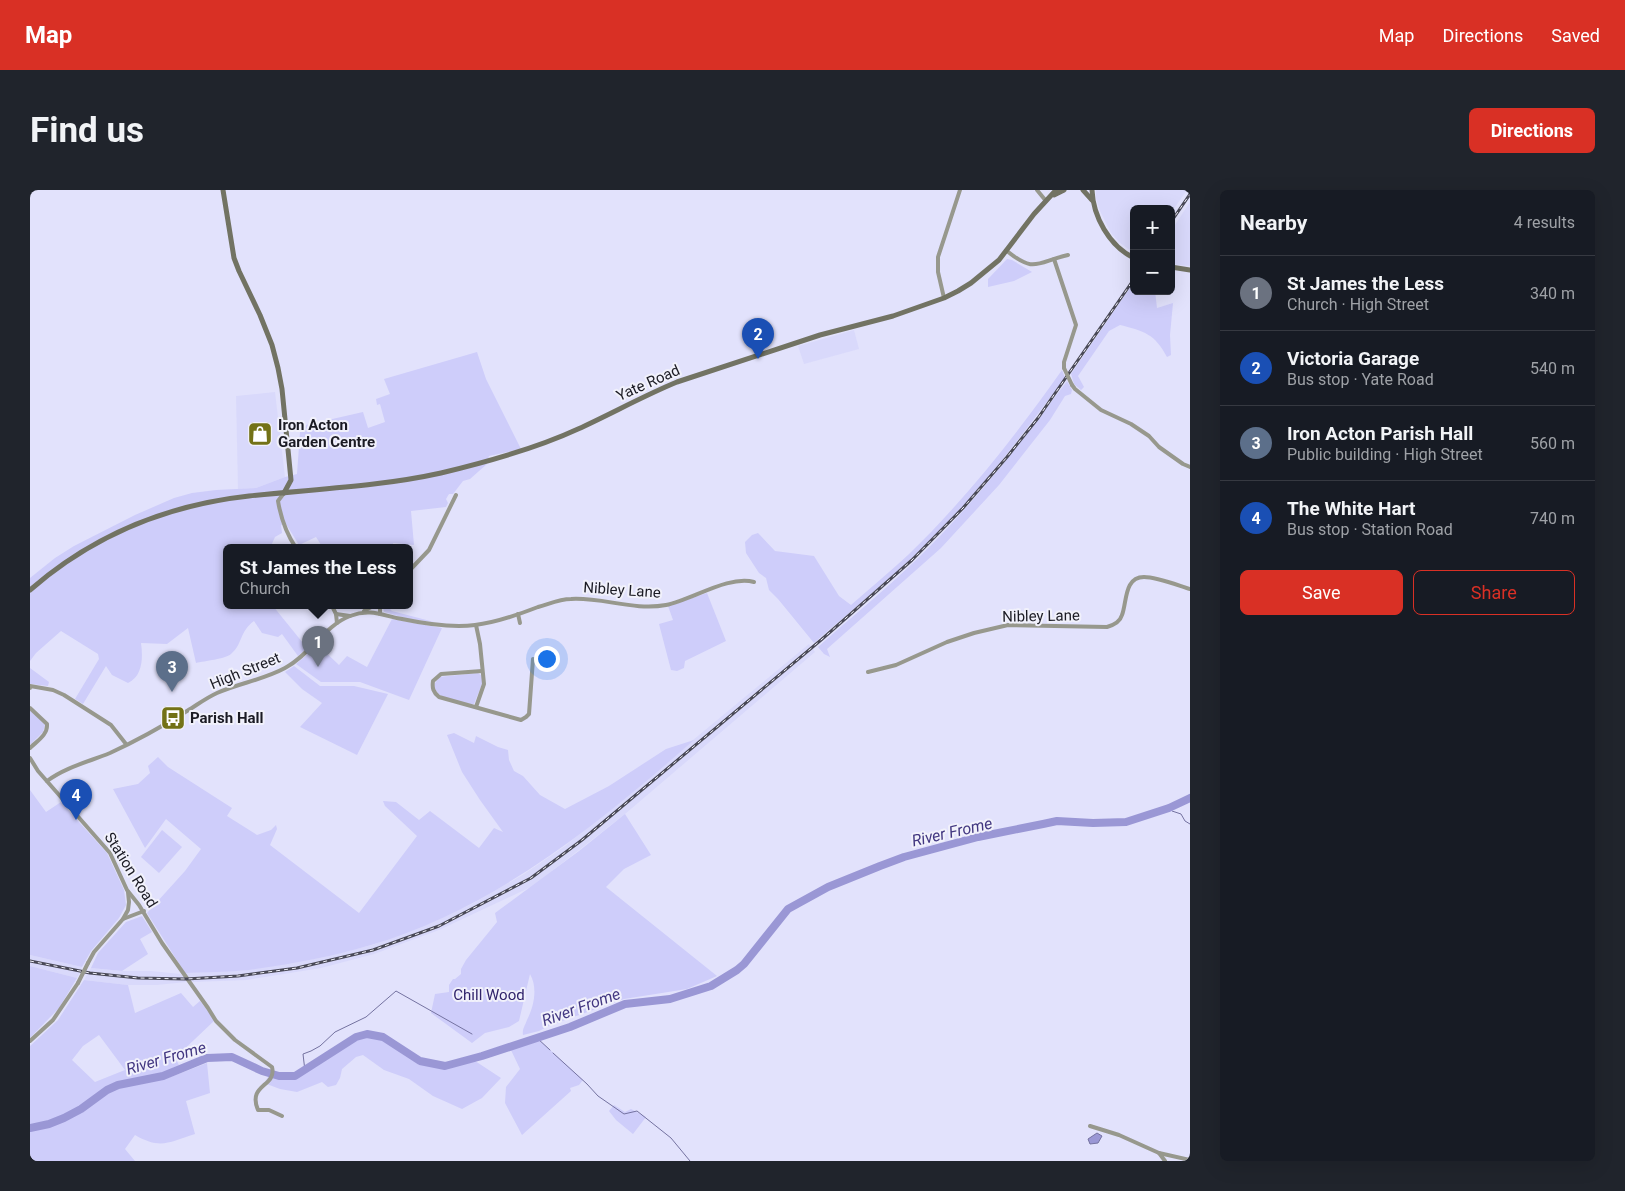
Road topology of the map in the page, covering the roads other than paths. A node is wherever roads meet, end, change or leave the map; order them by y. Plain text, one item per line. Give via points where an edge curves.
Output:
1 (223, 190) edge
2 (960, 190) edge
3 (1037, 190) edge
4 (1056, 190) edge
5 (1064, 190) edge
6 (1083, 190) edge
7 (1092, 190) edge
8 (1051, 196) junction
9 (1092, 200) junction
10 (1046, 201) junction
11 (1007, 251) junction
12 (1068, 255) dead end
13 (1130, 255) edge
14 (1054, 259) junction
15 (1175, 268) edge
16 (1190, 270) edge
17 (944, 298) junction
18 (1190, 467) edge
19 (284, 493) junction
20 (456, 495) dead end
21 (293, 544) edge
22 (413, 567) edge
23 (754, 582) dead end
24 (1190, 589) edge
25 (30, 590) edge
26 (334, 609) edge
27 (367, 609) edge
28 (380, 609) edge
29 (362, 612) junction
30 (336, 614) junction
31 (380, 614) junction
32 (518, 614) junction
33 (350, 616) junction
34 (337, 623) junction
35 (520, 623) dead end
36 (476, 625) junction
37 (534, 662) dead end
38 (482, 671) junction
39 (868, 672) dead end
40 (30, 687) edge
41 (476, 707) junction
42 (30, 708) edge
43 (126, 744) junction
44 (30, 748) edge
45 (30, 758) edge
46 (47, 781) junction
47 (127, 890) junction
48 (144, 912) junction
49 (123, 919) junction
50 (30, 1041) edge
51 (282, 1116) dead end
52 (1090, 1126) dead end
53 (1159, 1153) junction
54 (1190, 1160) edge
55 (1165, 1161) edge

1 - 19 main road via 234,258 272,345 278,368 291,480
2 - 17 street via 938,257
3 - 10 street
4 - 8 main road, Yate Road
5 - 8 main road, Yate Road
6 - 9 main road
7 - 9 main road
8 - 10 main road, Yate Road
9 - 13 main road via 1105,231
10 - 11 main road, Yate Road
11 - 14 street via 1029,265
11 - 17 main road, Yate Road via 990,269
12 - 14 street
14 - 18 street, bridge via 1076,325 1064,362 1072,385 1101,410 1131,424
15 - 16 main road
17 - 19 main road, Yate Road via 677,382 576,430 492,460 385,482
19 - 21 street via 278,502 286,533
19 - 25 main road, Yate Road via 224,500 172,512 117,532 72,558
20 - 22 street via 429,550
23 - 32 street, Nibley Lane via 730,583 666,605 570,598
24 - 39 street, Nibley Lane via 1143,577 1134,580 1127,589 1122,615 1108,627 1008,625 938,645 896,665
26 - 30 street
27 - 29 street
28 - 31 street
29 - 31 street, Nibley Lane
29 - 33 street, Nibley Lane
30 - 33 street, Nibley Lane
30 - 34 street
31 - 36 street, Nibley Lane via 430,624
32 - 35 street
32 - 36 street, Nibley Lane
33 - 34 street, Nibley Lane
34 - 43 street, High Street via 287,667 214,694
36 - 38 street
37 - 41 street via 526,718 521,720
38 - 41 street via 484,684
38 - 41 street via 441,674 433,681 432,688 438,696
40 - 43 street via 64,695 111,726
42 - 44 street via 48,728
43 - 46 street, High Street via 73,766
45 - 46 street, Station Road
46 - 47 street, Station Road via 110,853
47 - 48 street, Station Road
47 - 49 street via 130,902
48 - 49 street
48 - 51 street, Station Road via 216,1021 235,1040 269,1064 273,1071 271,1077 256,1092 255,1102 258,1110 269,1110
49 - 50 street, bridge via 94,952 53,1020
52 - 53 street via 1119,1134
53 - 54 street
53 - 55 street

